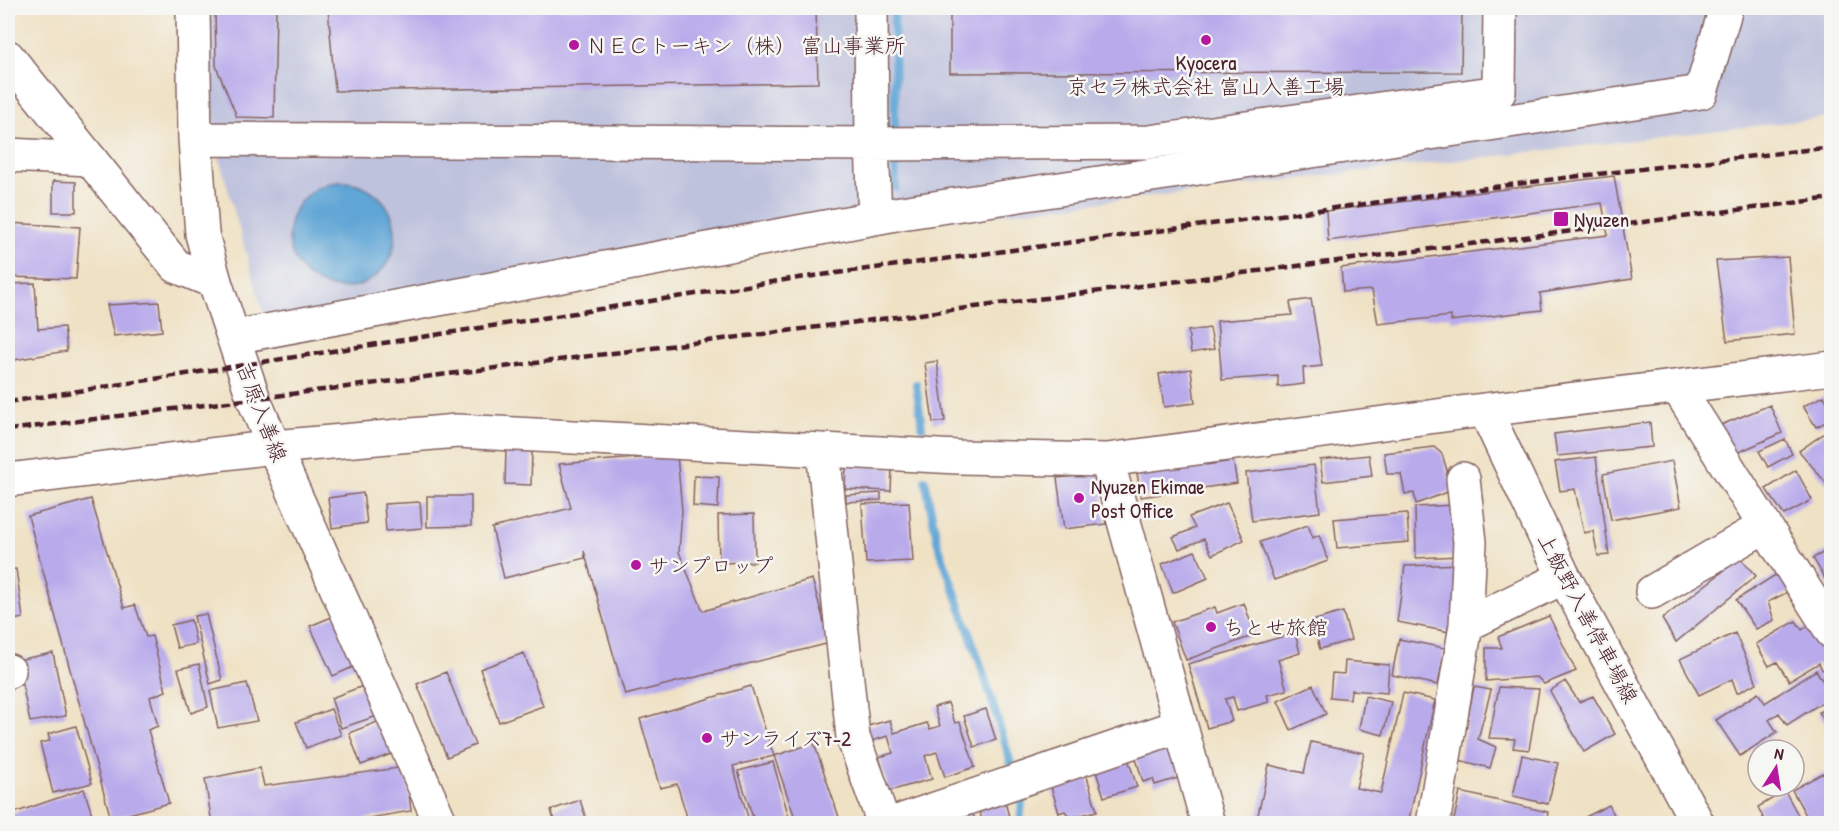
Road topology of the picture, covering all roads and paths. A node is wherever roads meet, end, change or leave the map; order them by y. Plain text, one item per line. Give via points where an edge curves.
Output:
1 (193, 8) edge
2 (871, 8) edge
3 (1500, 8) edge
4 (1726, 8) edge
5 (8, 57) edge
6 (195, 139) junction
7 (872, 144) junction
8 (8, 155) edge
9 (90, 159) junction
10 (875, 218) junction
11 (215, 282) junction
12 (234, 338) junction
13 (1832, 368) edge
14 (1678, 388) junction
15 (1485, 410) junction
16 (273, 447) junction
17 (823, 450) junction
18 (1107, 460) junction
19 (1462, 479) dead end
20 (8, 480) edge
21 (1765, 526) junction
22 (1564, 577) junction
23 (1652, 592) dead end
24 (1466, 625) junction
25 (1832, 632) edge
26 (1179, 726) junction
27 (441, 824) edge
28 (884, 824) edge
29 (891, 824) edge
30 (1208, 824) edge
31 (1433, 824) edge
32 (1698, 824) edge

1 - 6 street, 吉原入善線
2 - 7 street
3 - 7 street via 1499,92 1149,142
4 - 10 street via 1701,92
5 - 9 street
6 - 7 street
6 - 11 street, 吉原入善線 via 202,234
7 - 10 street
8 - 9 street
9 - 11 street via 176,266
10 - 12 street
11 - 12 street, 吉原入善線
12 - 16 street, 吉原入善線
13 - 14 street
14 - 15 street
14 - 21 street
15 - 18 street
15 - 22 street, 上飯野入善停車場線
16 - 17 street via 457,431
16 - 20 street
16 - 27 street, 吉原入善線
17 - 18 street
17 - 28 street via 853,736
18 - 26 street
19 - 24 street via 1470,542
21 - 23 street
21 - 25 street
22 - 24 street
22 - 32 street, 上飯野入善停車場線
24 - 31 street
26 - 29 street
26 - 30 street

